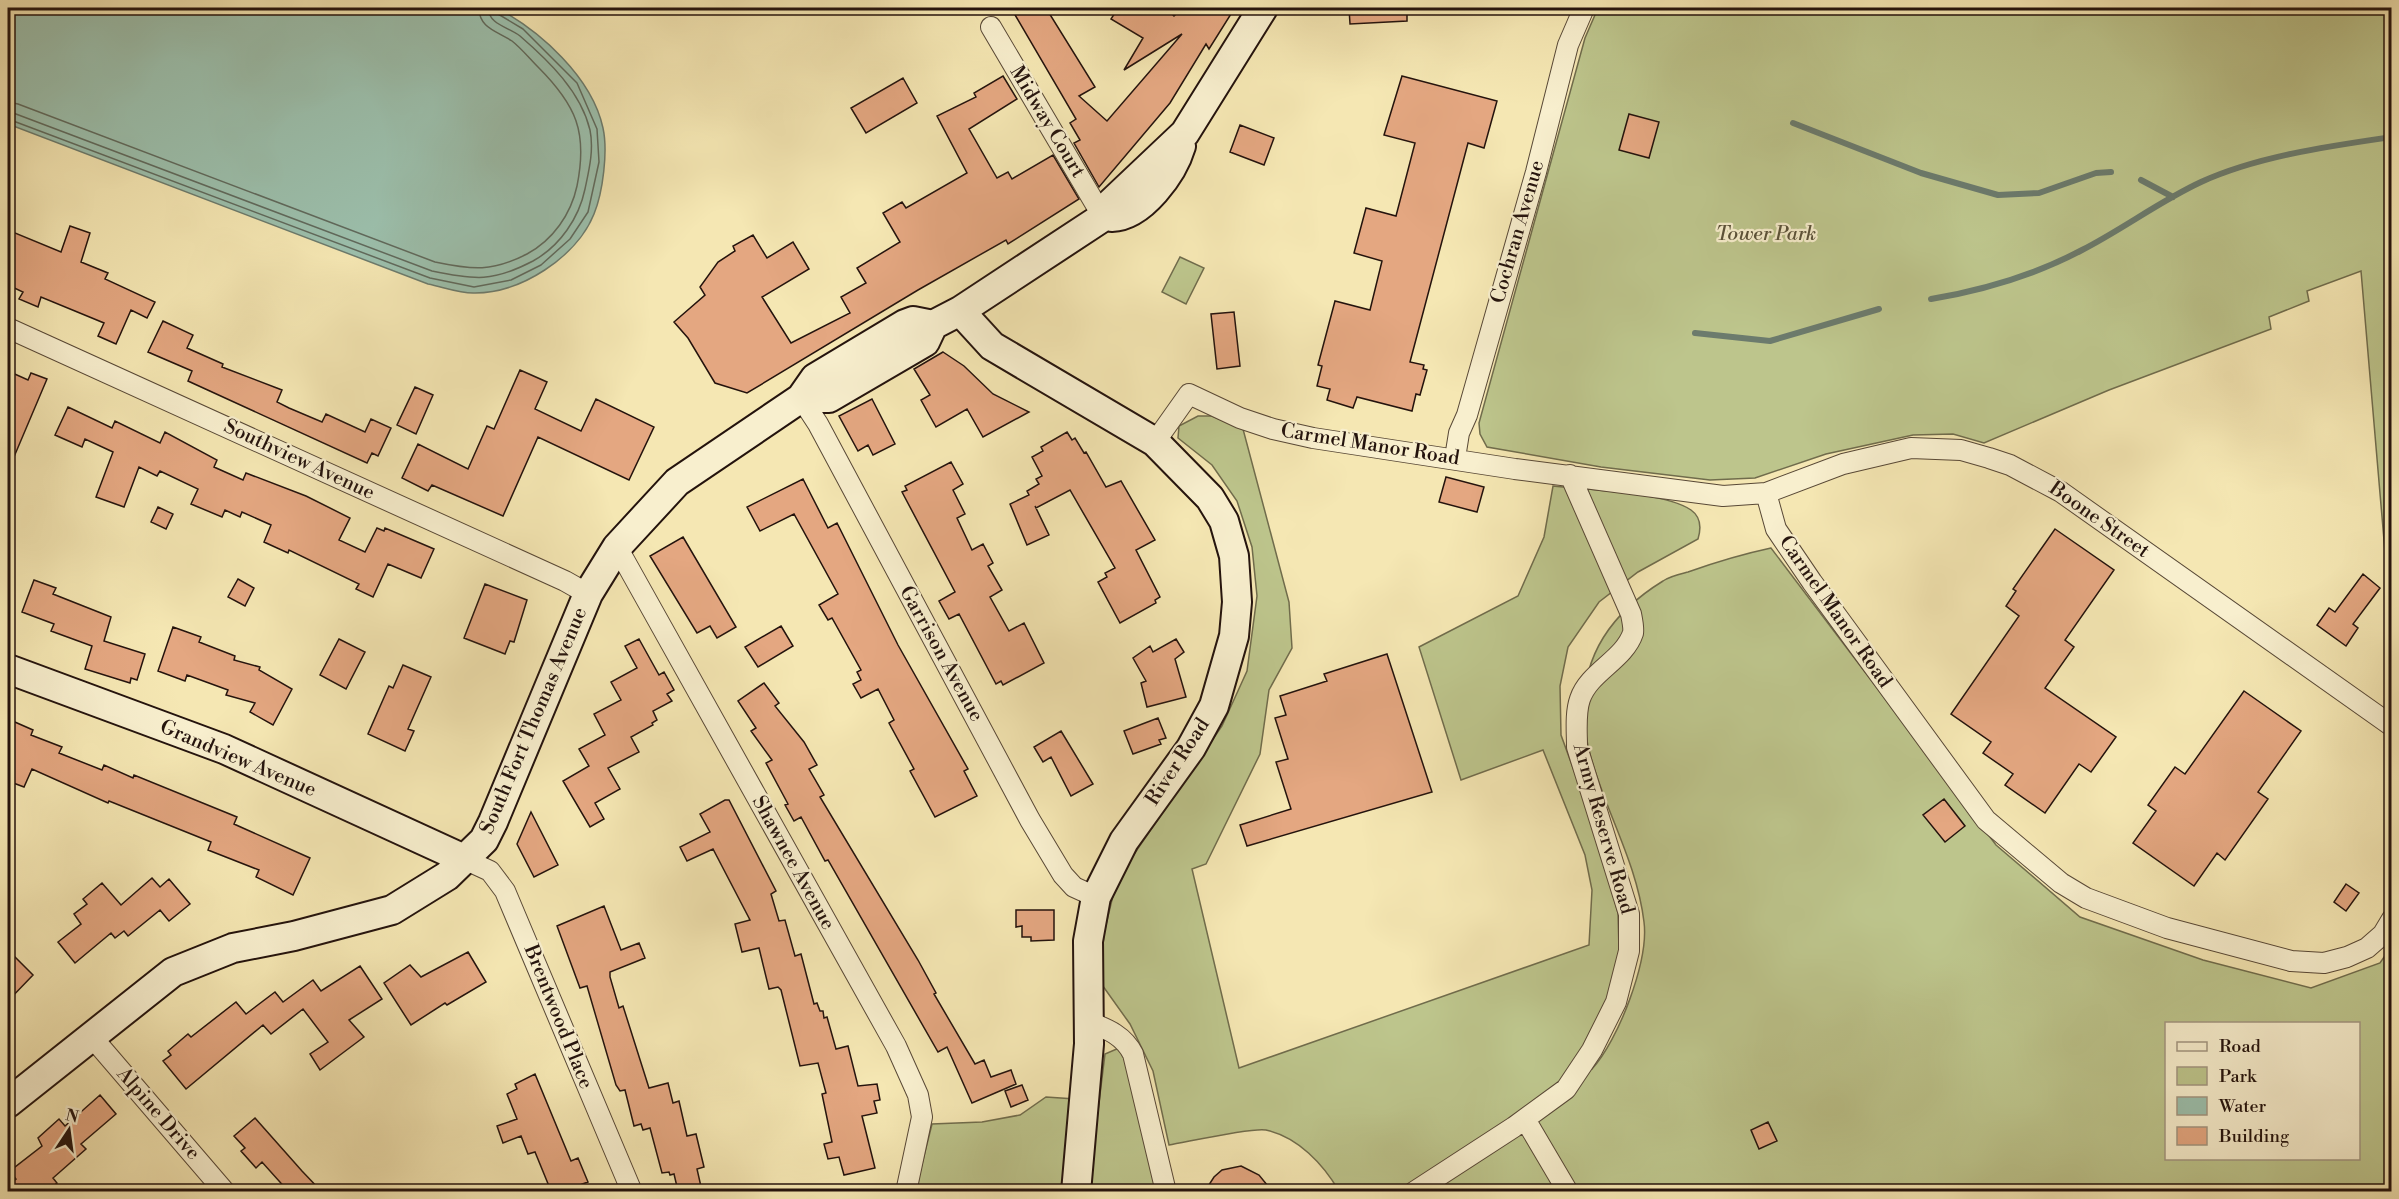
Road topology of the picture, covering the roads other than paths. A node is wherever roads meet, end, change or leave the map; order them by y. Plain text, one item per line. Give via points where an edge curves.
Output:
1 (1263, 8) edge
2 (1584, 8) edge
3 (991, 27) dead end
4 (1103, 217) junction
5 (960, 311) junction
6 (8, 328) edge
7 (801, 398) junction
8 (1155, 442) junction
9 (1455, 458) junction
10 (1570, 475) junction
11 (1766, 493) junction
12 (617, 547) junction
13 (588, 594) junction
14 (8, 669) edge
15 (2391, 726) edge
16 (464, 859) junction
17 (1096, 897) junction
18 (2391, 919) edge
19 (1089, 1022) junction
20 (91, 1036) junction
21 (8, 1103) edge
22 (1525, 1119) junction
23 (225, 1191) edge
24 (632, 1191) edge
25 (906, 1191) edge
26 (1076, 1191) edge
27 (1166, 1191) edge
28 (1414, 1191) edge
29 (1568, 1191) edge

1 - 4 main road via 1185,133 1111,203
2 - 9 street, Cochran Avenue via 1568,45
3 - 4 street, Midway Court
4 - 5 main road
5 - 7 main road via 933,325 925,342 829,398
5 - 8 main road, River Road via 992,346
6 - 13 street, Southview Avenue
7 - 12 main road, South Fort Thomas Avenue via 677,482
7 - 17 street, Garrison Avenue via 1033,826 1063,875 1074,887
8 - 9 street, Carmel Manor Road via 1190,394 1273,429
8 - 17 main road, River Road via 1210,498 1224,521 1234,556 1234,636 1214,706 1191,748 1124,841
9 - 10 street, Carmel Manor Road
10 - 11 street, Carmel Manor Road via 1723,496
10 - 22 street, Army Reserve Road via 1631,614 1633,632 1580,699 1577,725 1577,747 1629,914 1629,951 1616,1002 1592,1050 1566,1089
11 - 15 street, Boone Street via 1843,464 1911,448 1961,450 2010,465 2065,494
11 - 18 street, Carmel Manor Road via 1776,528 1812,582 1986,820 2061,884 2086,898 2167,928 2291,961 2324,963 2347,957 2384,934
12 - 13 main road, South Fort Thomas Avenue
12 - 25 street, Shawnee Avenue via 896,1046 915,1087 922,1117
13 - 16 main road, South Fort Thomas Avenue via 493,822 484,840
14 - 16 main road, Grandview Avenue via 224,749
16 - 20 main road, South Fort Thomas Avenue via 447,876 392,910 233,948 173,972
16 - 24 street, Brentwood Place via 490,871 505,891
17 - 19 main road, River Road via 1088,941
19 - 26 main road, River Road
19 - 27 street via 1128,1042
20 - 21 main road, South Fort Thomas Avenue
20 - 23 street, Alpine Drive
22 - 28 street, Army Reserve Road
22 - 29 street

